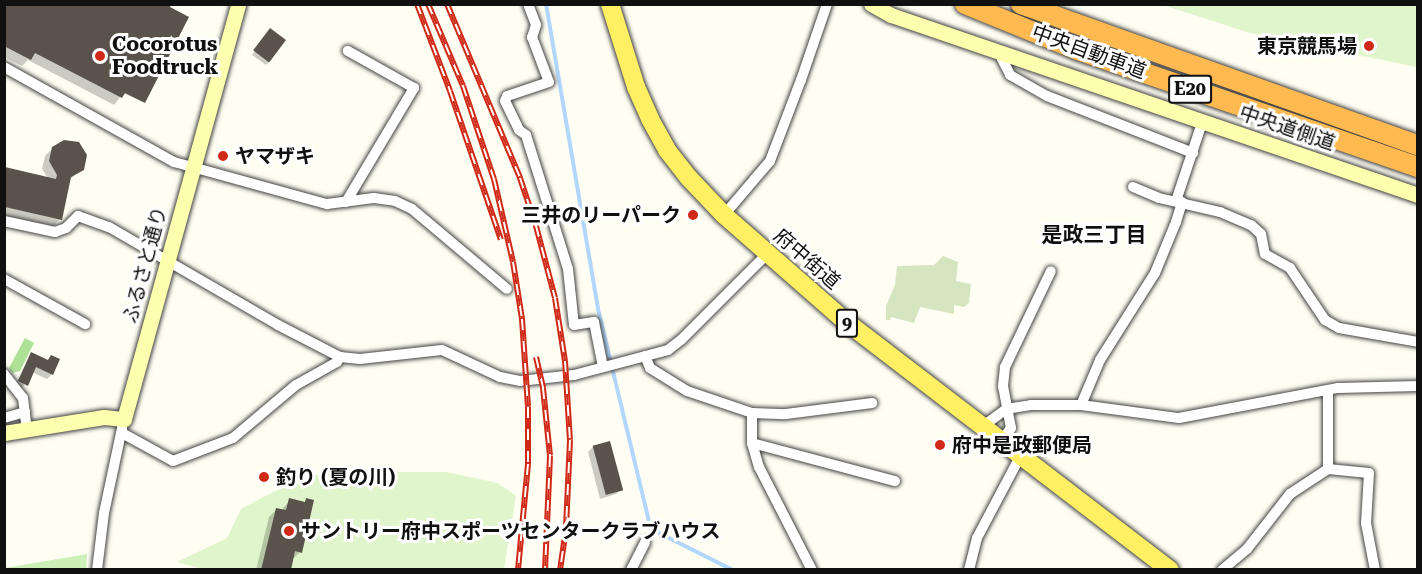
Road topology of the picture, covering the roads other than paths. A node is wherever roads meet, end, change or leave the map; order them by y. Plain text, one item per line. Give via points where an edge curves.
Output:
1 (237, 4) edge
2 (528, 4) edge
3 (610, 4) edge
4 (827, 4) edge
5 (871, 4) edge
6 (965, 4) edge
7 (1021, 4) edge
8 (348, 51) dead end
9 (1004, 52) junction
10 (4, 67) edge
11 (1203, 120) junction
12 (1418, 146) edge
13 (1193, 153) junction
14 (1418, 167) edge
15 (192, 168) junction
16 (1133, 187) dead end
17 (1418, 195) edge
18 (346, 202) junction
19 (1179, 202) junction
20 (723, 215) junction
21 (4, 221) edge
22 (766, 254) junction
23 (168, 262) junction
24 (1052, 271) dead end
25 (4, 279) edge
26 (507, 289) dead end
27 (85, 324) dead end
28 (1418, 342) edge
29 (645, 356) junction
30 (340, 357) junction
31 (608, 366) junction
32 (4, 374) edge
33 (1418, 386) edge
34 (1328, 390) junction
35 (872, 404) dead end
36 (1081, 405) junction
37 (1006, 409) junction
38 (25, 412) junction
39 (753, 413) junction
40 (4, 418) edge
41 (123, 426) junction
42 (983, 426) junction
43 (27, 429) junction
44 (4, 433) edge
45 (1002, 440) junction
46 (752, 443) junction
47 (1022, 455) junction
48 (1328, 469) junction
49 (895, 481) dead end
50 (645, 542) dead end
51 (97, 570) edge
52 (631, 570) edge
53 (812, 570) edge
54 (969, 570) edge
55 (1170, 570) edge
56 (1222, 570) edge
57 (1375, 570) edge

1 - 15 street, ふるさと通り
2 - 31 street via 536,25 532,37 549,82 507,96 505,101 519,130 526,135 568,269 574,325 594,322
3 - 20 main road, 府中街道 / 9 via 650,119 688,178
4 - 20 street via 770,161
5 - 9 street, 中央道側道 via 891,15
6 - 14 highway, 中央自動車道 / E20 via 1078,50
7 - 12 highway, 中央自動車道 / E20
8 - 18 street via 414,88
9 - 11 street, 中央道側道
9 - 13 street via 1002,59 1010,75 1047,96
10 - 15 street via 174,162
11 - 13 street
11 - 17 street, 中央道側道
13 - 19 street
15 - 18 street via 230,175 327,204
15 - 23 street, ふるさと通り
16 - 19 street
18 - 26 street via 374,198 412,209
19 - 28 street via 1220,212 1258,230 1265,254 1290,268 1325,320 1339,328
19 - 36 street via 1172,233 1155,273 1100,360
20 - 22 main road, 府中街道 / 9
21 - 23 street via 55,232 78,216 109,227
22 - 29 street via 681,340 668,350
22 - 42 main road, 府中街道 / 9 via 844,320
23 - 30 street
23 - 41 street, ふるさと通り
24 - 37 street via 1005,368
25 - 27 street
29 - 31 street
29 - 39 street via 651,368 687,391
30 - 31 street via 360,359 442,350 500,377 520,381 560,378
30 - 41 street via 296,385 233,438 173,461
32 - 38 street via 22,398
33 - 34 street
34 - 36 street via 1179,418
34 - 48 street
35 - 39 street via 786,414
36 - 37 street
37 - 42 street
37 - 45 street via 1011,428
38 - 40 street
38 - 43 street
39 - 46 street
41 - 43 street via 104,417
41 - 51 street via 104,513
42 - 45 main road, 府中街道 / 9
43 - 44 street
45 - 47 main road, 府中街道 / 9
46 - 49 street
46 - 53 street via 759,467
47 - 54 street via 977,538
47 - 55 main road, 府中街道 / 9
48 - 56 street via 1290,494 1247,549
48 - 57 street via 1368,473 1366,523
50 - 52 street

